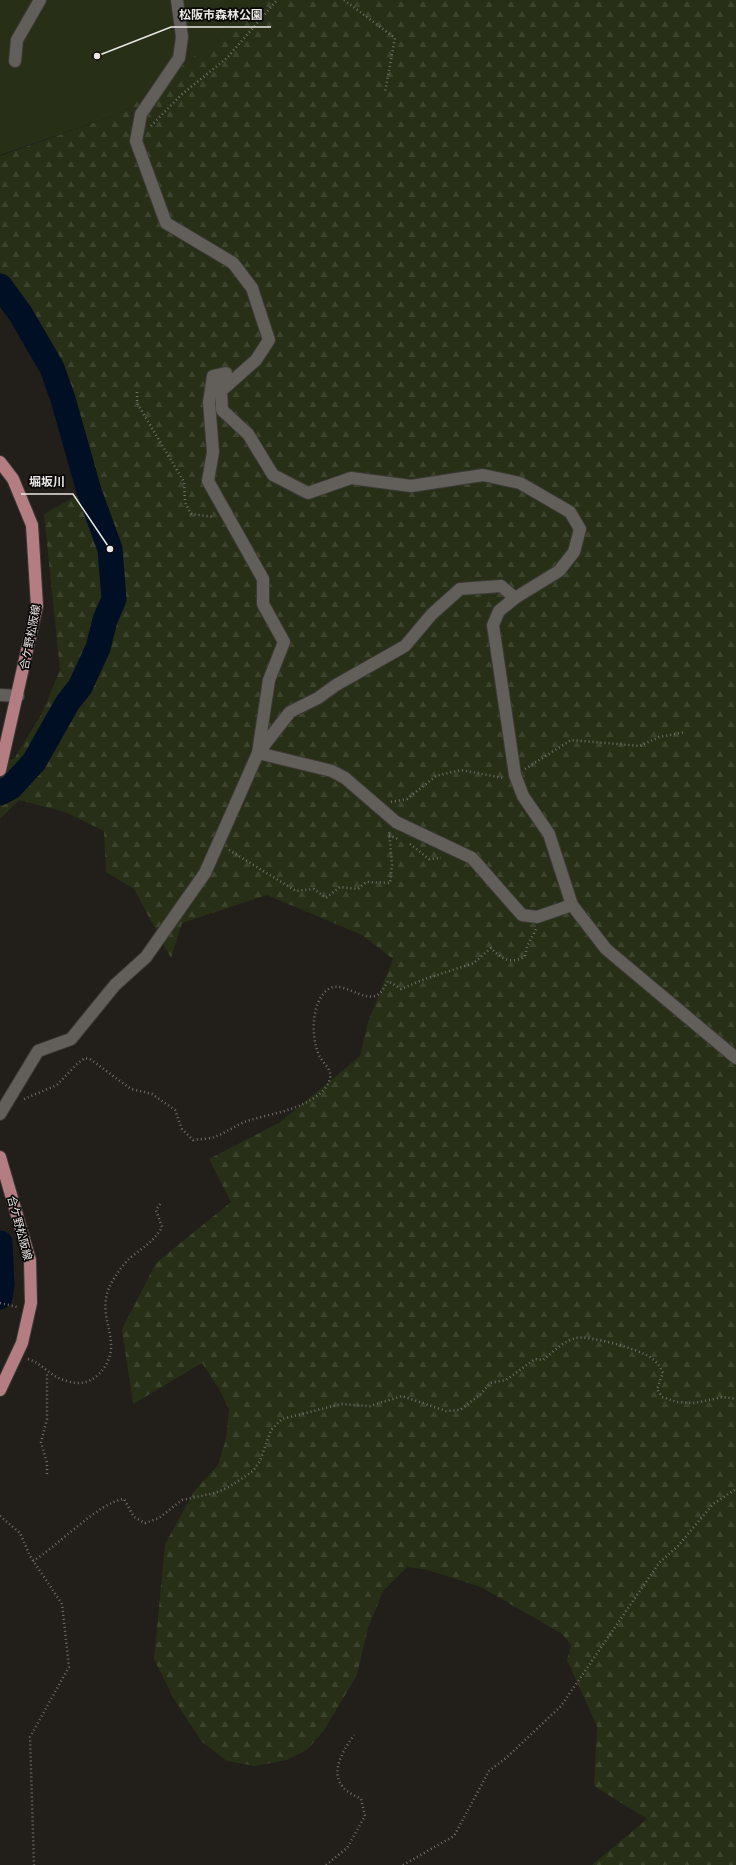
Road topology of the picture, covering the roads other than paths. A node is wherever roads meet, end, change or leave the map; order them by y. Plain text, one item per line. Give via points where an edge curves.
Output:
1 (40, 0) edge
2 (177, 0) edge
3 (15, 61) dead end
4 (221, 391) junction
5 (0, 462) edge
6 (515, 598) junction
7 (0, 695) edge
8 (18, 696) junction
9 (258, 753) junction
10 (0, 768) edge
11 (572, 905) junction
12 (736, 1058) edge
13 (0, 1114) edge
14 (0, 1157) edge
15 (0, 1390) edge

1 - 3 street via 17,40
2 - 4 street via 182,37 179,58 141,114 136,141 166,223 233,263 252,288 269,340 256,360
4 - 6 street via 222,410 248,434 273,475 308,492 350,478 411,486 483,475 520,483 570,512 580,529 574,552 559,571
4 - 9 street via 226,373 213,376 209,402 213,452 208,482 263,579 263,604 284,642 269,680
5 - 8 main road, 合ケ野松阪線 via 13,478 32,525 37,606
6 - 9 street via 501,586 460,589 432,614 405,646 290,712
6 - 11 street via 499,611 493,625 515,775 523,796 549,834
7 - 8 street
8 - 10 main road, 合ケ野松阪線
9 - 11 street via 332,771 345,778 396,822 472,858 522,915 537,917
9 - 13 street via 205,873 146,957 115,985 71,1039 38,1051
11 - 12 street via 606,949
14 - 15 main road, 合ケ野松阪線 via 30,1260 31,1303 22,1343

